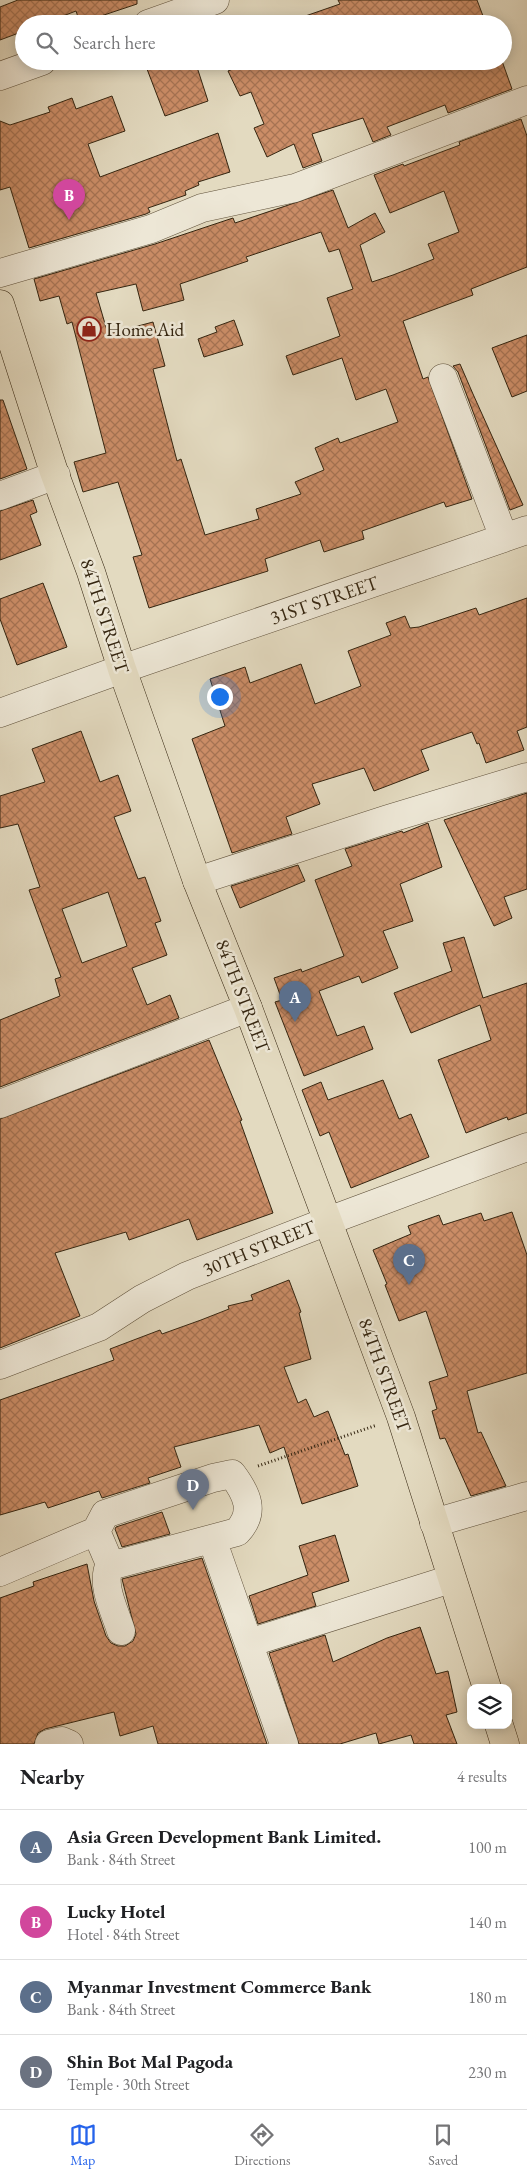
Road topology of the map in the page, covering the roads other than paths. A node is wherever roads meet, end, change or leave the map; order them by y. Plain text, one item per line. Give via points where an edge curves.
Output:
1 (215, 0) edge
2 (173, 15) edge
3 (17, 70) edge
4 (0, 76) edge
5 (527, 100) edge
6 (0, 273) edge
7 (0, 304) edge
8 (443, 378) dead end
9 (56, 476) junction
10 (0, 496) edge
11 (515, 534) edge
12 (122, 669) junction
13 (0, 713) edge
14 (527, 777) edge
15 (197, 881) junction
16 (248, 1008) junction
17 (0, 1104) edge
18 (527, 1147) edge
19 (328, 1221) junction
20 (0, 1365) edge
21 (527, 1496) edge
22 (434, 1523) junction
23 (96, 1530) junction
24 (212, 1539) junction
25 (110, 1564) junction
26 (0, 1572) edge
27 (451, 1579) junction
28 (121, 1631) dead end
29 (249, 1642) junction
30 (486, 1684) edge
31 (500, 1729) edge
32 (49, 1744) edge
33 (69, 1744) edge
34 (284, 1744) edge
35 (505, 1744) edge

1 - 2 street
3 - 4 street
5 - 6 street via 295,188 202,208 134,234
7 - 9 main road, 84TH STREET
8 - 11 street
9 - 10 street
9 - 12 main road, 84TH STREET
11 - 12 street, 31ST STREET
12 - 13 street, 31ST STREET
12 - 15 main road, 84TH STREET
14 - 15 street
15 - 16 main road, 84TH STREET
16 - 17 street
16 - 19 main road, 84TH STREET
18 - 19 street, 30TH STREET
19 - 20 street, 30TH STREET via 187,1276 142,1299 99,1327
19 - 22 main road, 84TH STREET via 401,1417
21 - 22 street
22 - 27 main road, 84TH STREET
23 - 24 street via 106,1514 232,1474 241,1486 249,1512 237,1532
23 - 25 street
23 - 26 street
24 - 25 street
24 - 29 street
25 - 28 street via 106,1581
27 - 29 street
27 - 30 main road, 84TH STREET
29 - 34 street
31 - 35 main road
32 - 33 street via 62,1741

